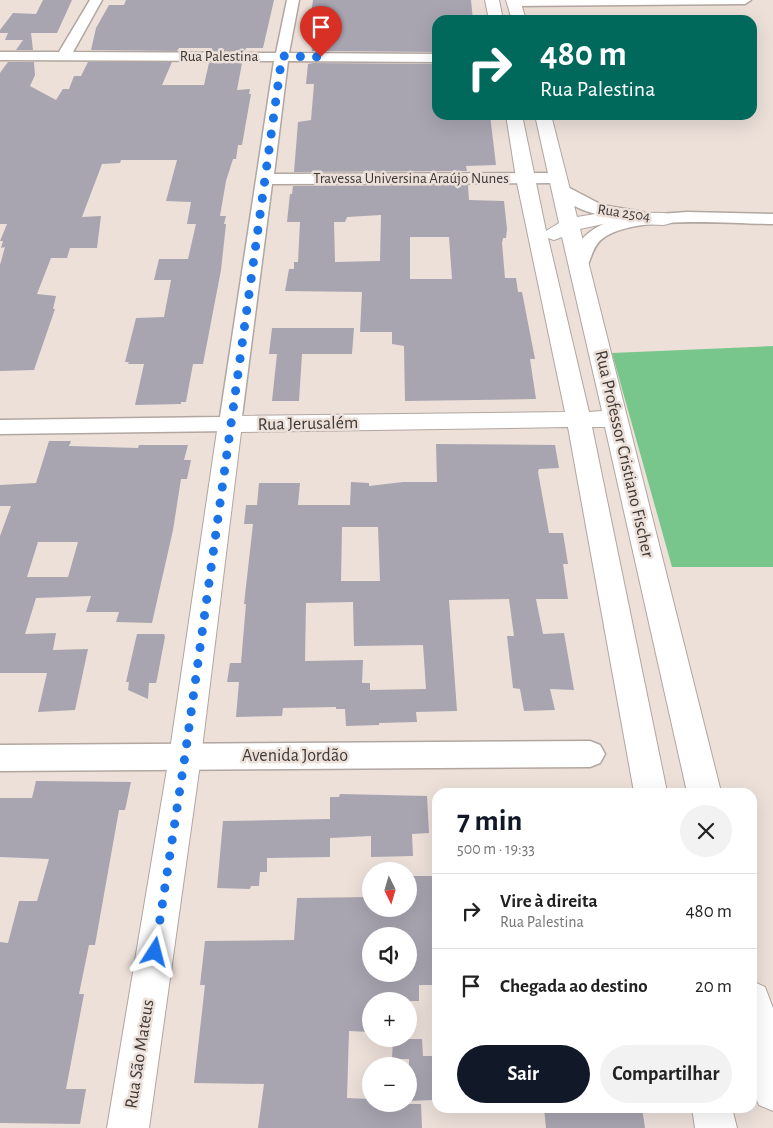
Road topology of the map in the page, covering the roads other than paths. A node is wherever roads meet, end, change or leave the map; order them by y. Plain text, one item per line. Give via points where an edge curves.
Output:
1 (96, 0) edge
2 (293, 0) edge
3 (492, 0) edge
4 (745, 0) edge
5 (514, 1) edge
6 (495, 15) edge
7 (518, 15) edge
8 (0, 56) edge
9 (64, 56) junction
10 (282, 56) junction
11 (432, 58) edge
12 (515, 120) edge
13 (544, 120) edge
14 (525, 178) junction
15 (266, 179) junction
16 (558, 183) junction
17 (664, 219) junction
18 (773, 219) edge
19 (570, 225) junction
20 (542, 255) junction
21 (579, 264) junction
22 (616, 419) junction
23 (578, 420) junction
24 (230, 424) junction
25 (0, 427) edge
26 (590, 754) dead end
27 (185, 756) junction
28 (0, 758) edge
29 (650, 788) edge
30 (703, 788) edge
31 (757, 1027) edge
32 (773, 1091) edge
33 (713, 1113) edge
34 (128, 1128) edge
35 (716, 1128) edge

1 - 9 street
2 - 10 street, Rua São Mateus
3 - 6 main road
4 - 5 street
5 - 7 main road
8 - 9 street, Rua Palestina
9 - 10 street, Rua Palestina
10 - 11 street, Rua Palestina
10 - 15 street, Rua São Mateus
12 - 14 main road, Rua Professor Cristiano Fischer
13 - 16 main road, Rua Professor Cristiano Fischer
14 - 15 street, Travessa Universina Araújo Nunes
14 - 16 street, Travessa Universina Araújo Nunes
14 - 20 main road, Rua Professor Cristiano Fischer
15 - 24 street, Rua São Mateus
16 - 17 street, Rua 2504 via 574,200 600,211
16 - 19 main road, Rua Professor Cristiano Fischer
17 - 18 street, Rua 2504
17 - 19 main road via 603,217
17 - 21 street, Rua 2504 via 605,229 582,250
19 - 20 main road via 546,242
19 - 21 main road, Rua Professor Cristiano Fischer
20 - 23 main road, Rua Professor Cristiano Fischer
21 - 22 main road, Rua Professor Cristiano Fischer
22 - 23 main road, Rua Jerusalém
22 - 30 main road, Rua Professor Cristiano Fischer
23 - 24 main road, Rua Jerusalém
23 - 29 main road, Rua Professor Cristiano Fischer
24 - 25 street, Rua Jerusalém
24 - 27 main road, Rua São Mateus
26 - 27 street, Avenida Jordão
27 - 28 street, Avenida Jordão
27 - 34 main road, Rua São Mateus
31 - 32 main road
33 - 35 main road

